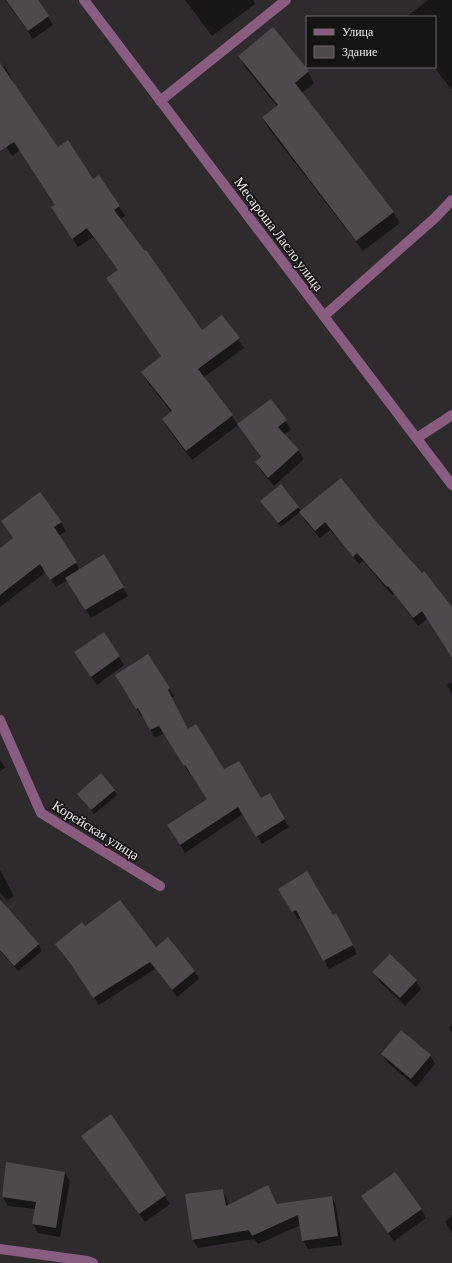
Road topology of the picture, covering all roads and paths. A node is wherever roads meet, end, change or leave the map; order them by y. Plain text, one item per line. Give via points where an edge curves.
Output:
1 (84, 0) edge
2 (286, 0) edge
3 (160, 101) junction
4 (452, 200) edge
5 (324, 316) junction
6 (452, 416) edge
7 (417, 438) junction
8 (452, 485) edge
9 (0, 720) edge
10 (160, 886) dead end
11 (0, 1249) edge
12 (93, 1263) edge

1 - 3 street, Месароша Ласло улица
2 - 3 street
3 - 5 street, Месароша Ласло улица
4 - 5 street
5 - 7 street, Месароша Ласло улица
6 - 7 street
7 - 8 street, Месароша Ласло улица
9 - 10 street, Корейская улица via 41,813
11 - 12 street

